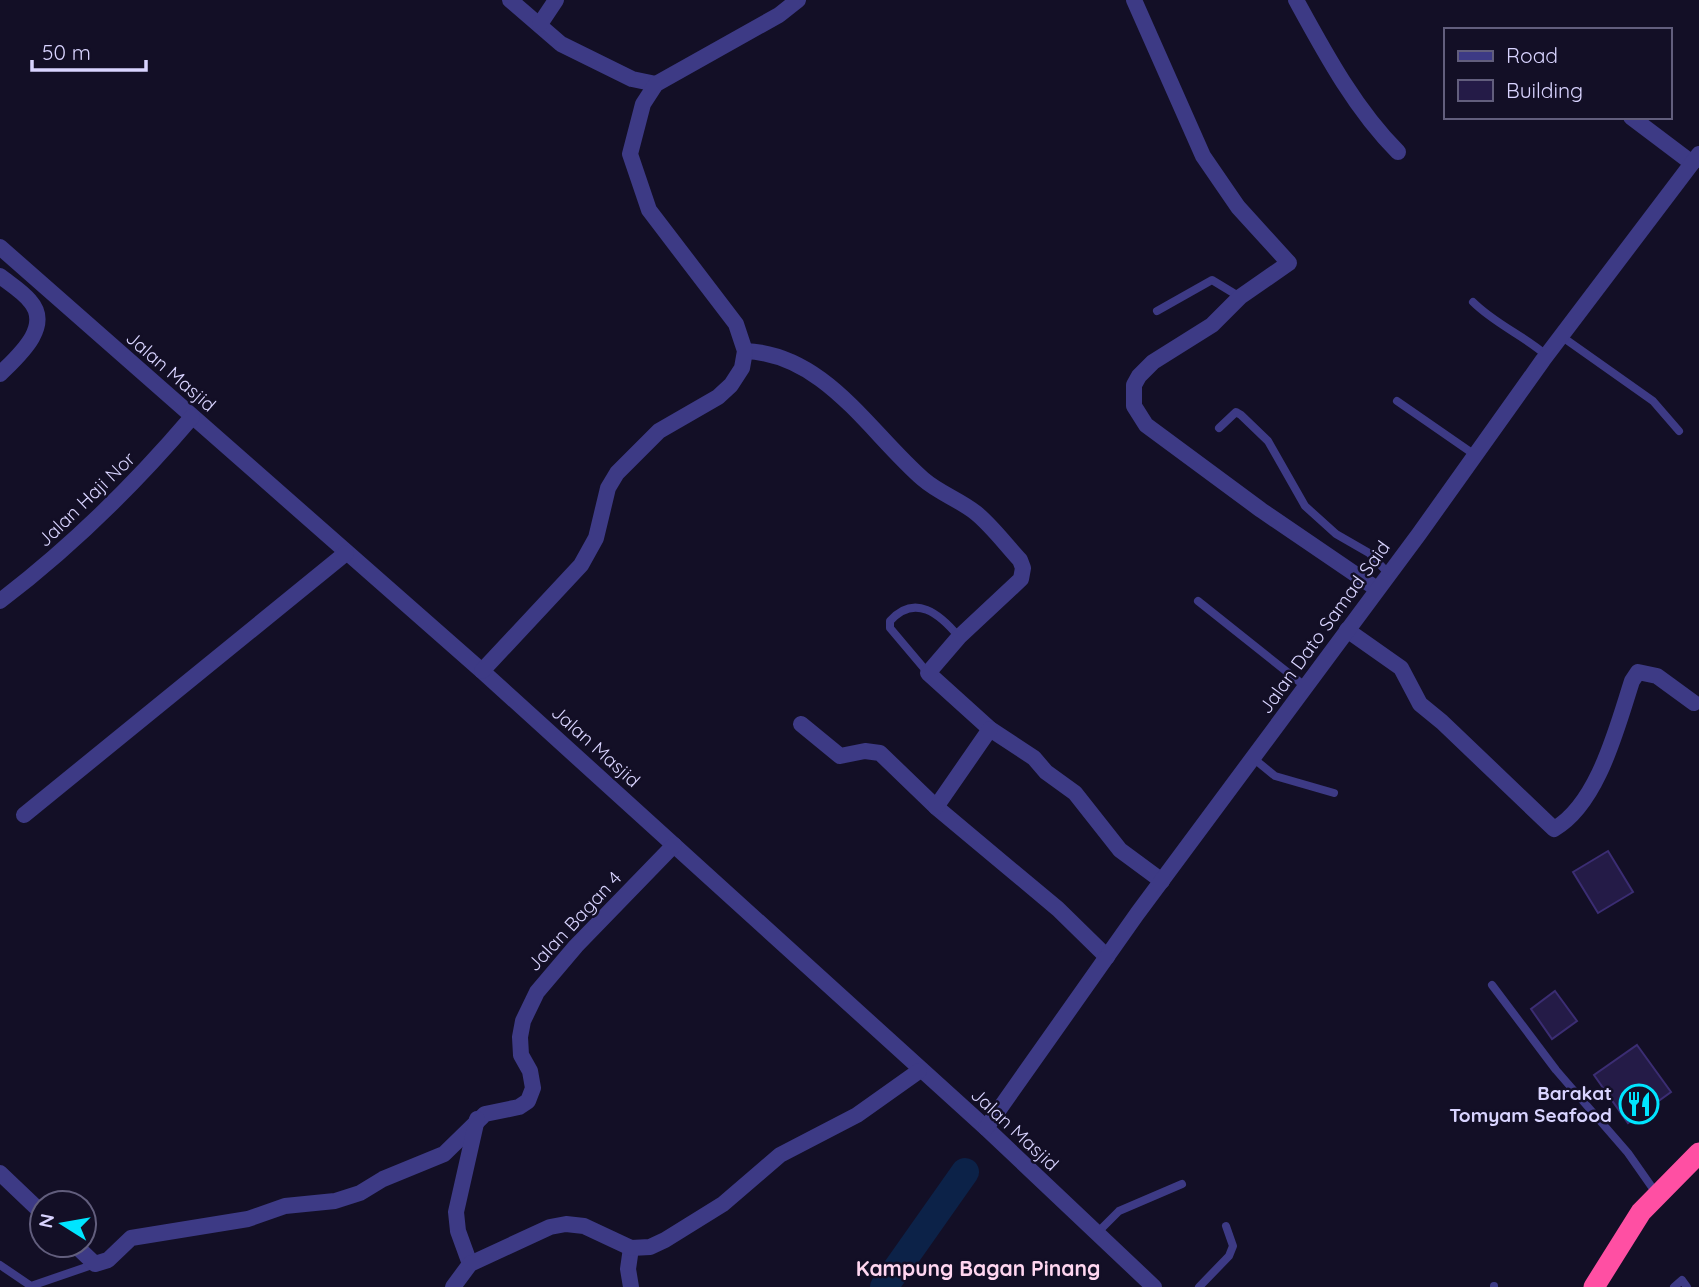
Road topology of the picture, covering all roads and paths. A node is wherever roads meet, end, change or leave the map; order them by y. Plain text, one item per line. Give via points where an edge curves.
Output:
1 (510, 0) edge
2 (556, 0) edge
3 (797, 0) edge
4 (1135, 0) edge
5 (1296, 0) edge
6 (540, 24) junction
7 (656, 84) junction
8 (1634, 119) edge
9 (1398, 152) dead end
10 (1695, 159) edge
11 (0, 247) edge
12 (0, 276) edge
13 (1240, 297) junction
14 (1474, 302) dead end
15 (1157, 311) dead end
16 (1561, 336) junction
17 (745, 351) junction
18 (1546, 355) junction
19 (0, 374) edge
20 (1397, 401) dead end
21 (192, 417) junction
22 (1219, 428) dead end
23 (1679, 432) dead end
24 (1475, 455) junction
25 (346, 553) junction
26 (1389, 574) junction
27 (1377, 589) junction
28 (0, 601) edge
29 (1198, 601) dead end
30 (1347, 631) junction
31 (960, 637) junction
32 (482, 671) junction
33 (928, 673) junction
34 (1307, 687) junction
35 (1694, 703) dead end
36 (801, 724) dead end
37 (990, 729) junction
38 (1254, 758) junction
39 (1334, 793) dead end
40 (936, 807) junction
41 (24, 815) dead end
42 (674, 845) junction
43 (1163, 881) junction
44 (1107, 957) junction
45 (1492, 985) dead end
46 (919, 1071) junction
47 (477, 1119) junction
48 (986, 1128) junction
49 (1699, 1153) edge
50 (444, 1154) junction
51 (468, 1168) junction
52 (0, 1173) edge
53 (1182, 1184) dead end
54 (1658, 1195) junction
55 (28, 1200) edge
56 (1226, 1226) dead end
57 (1096, 1234) junction
58 (631, 1248) junction
59 (90, 1259) edge
60 (95, 1264) junction
61 (470, 1264) junction
62 (0, 1265) edge
63 (453, 1287) edge
64 (631, 1287) edge
65 (1154, 1287) edge
66 (1199, 1287) edge
67 (1594, 1287) edge
68 (1674, 1287) edge
69 (1687, 1287) edge

1 - 6 street
2 - 6 street
3 - 7 street via 779,15
4 - 13 street via 1203,156 1238,207 1289,263
5 - 9 street via 1349,90
6 - 7 street via 561,44 586,58 632,79
7 - 17 street via 643,104 630,154 636,178 649,210 736,324
8 - 10 street
10 - 16 street, Jalan Dato Samad Said
11 - 21 street, Jalan Masjid
12 - 19 street via 32,302 38,320 31,342
13 - 15 lane via 1212,280
13 - 27 street via 1212,325 1139,376 1134,406 1146,425
14 - 18 lane via 1489,318
16 - 18 street, Jalan Dato Samad Said
16 - 23 lane via 1653,401
17 - 31 street via 787,360 828,385 863,414 922,478 975,513 1020,560 1021,579
17 - 32 street via 742,368 731,385 659,431 617,473 608,488 596,538 581,565
18 - 24 street, Jalan Dato Samad Said
20 - 24 lane
21 - 25 street, Jalan Masjid
21 - 28 street, Jalan Haji Nor via 53,561
22 - 26 lane via 1236,412 1241,415 1268,441 1305,506 1336,534 1369,553
24 - 26 street, Jalan Dato Samad Said
25 - 32 street, Jalan Masjid
25 - 41 street
26 - 27 street, Jalan Dato Samad Said
27 - 30 street, Jalan Dato Samad Said
29 - 34 lane
30 - 34 street, Jalan Dato Samad Said
30 - 35 street via 1401,668 1420,704 1554,829 1569,821 1597,776 1638,672 1657,676
31 - 33 street
31 - 33 lane via 940,617 920,607 909,606 890,621 890,628
32 - 42 street, Jalan Masjid
33 - 37 street
34 - 38 street, Jalan Dato Samad Said
36 - 40 street via 841,756 880,753
37 - 40 street
37 - 43 street via 1075,793 1121,850
38 - 39 lane via 1272,773
38 - 43 street, Jalan Dato Samad Said
40 - 44 street via 1058,909
42 - 46 street, Jalan Masjid
42 - 47 street, Jalan Bagan 4 via 537,992 520,1037 521,1055 533,1087 528,1101
43 - 44 street, Jalan Dato Samad Said
44 - 48 street, Jalan Dato Samad Said
45 - 54 lane
46 - 48 street, Jalan Masjid
46 - 58 street via 857,1115 780,1155 723,1205 680,1232 650,1247
47 - 50 street
47 - 51 street
48 - 57 street, Jalan Masjid
49 - 54 highway
50 - 51 street
50 - 60 street via 335,1201 285,1206 248,1219 131,1238 108,1260
51 - 61 street via 457,1212 458,1231
52 - 55 street
53 - 57 lane via 1119,1211
54 - 67 highway via 1618,1244
56 - 66 lane via 1233,1246 1229,1256
57 - 65 street, Jalan Masjid
58 - 61 street via 584,1226 566,1224
58 - 64 street
59 - 60 street
60 - 62 lane via 31,1286
61 - 63 street
68 - 69 lane via 1682,1280

